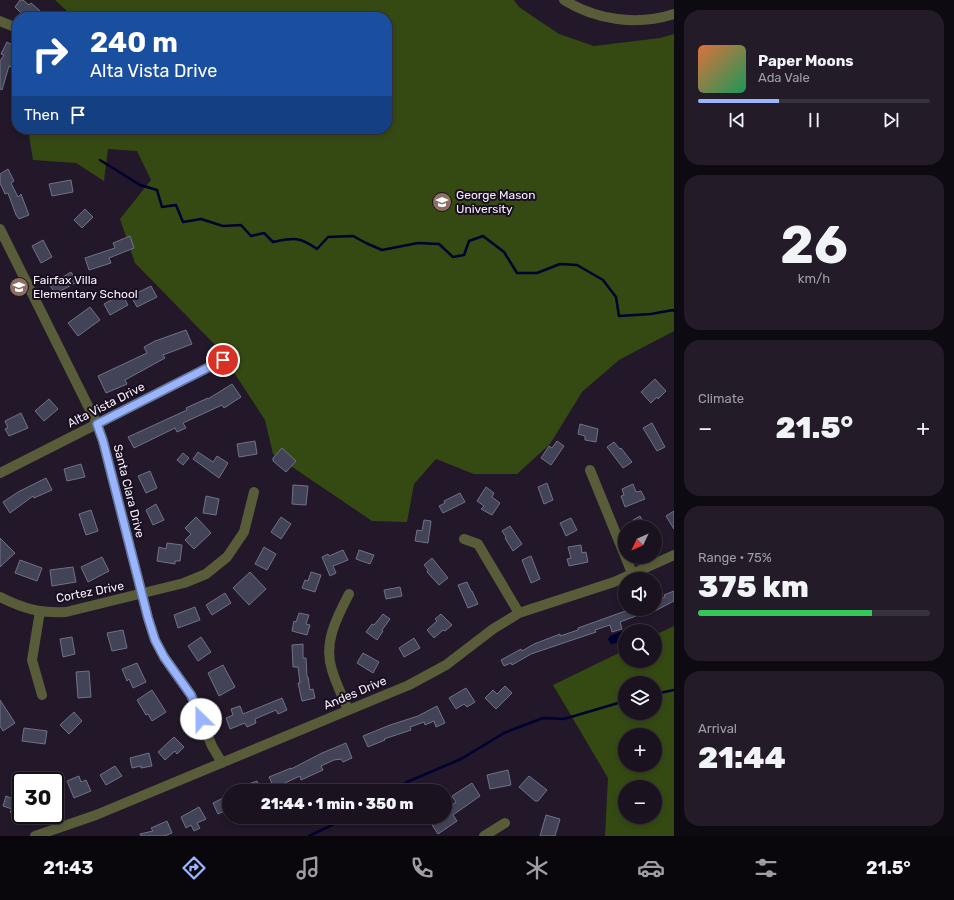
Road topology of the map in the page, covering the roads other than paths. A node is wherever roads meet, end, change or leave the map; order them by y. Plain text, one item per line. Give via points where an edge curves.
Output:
1 (564, 0) edge
2 (674, 14) edge
3 (0, 21) edge
4 (12, 26) edge
5 (0, 229) edge
6 (223, 360) dead end
7 (97, 424) junction
8 (590, 470) dead end
9 (0, 473) edge
10 (254, 492) dead end
11 (464, 540) dead end
12 (674, 555) edge
13 (632, 572) edge
14 (635, 572) edge
15 (618, 580) edge
16 (142, 594) junction
17 (349, 594) dead end
18 (0, 597) edge
19 (40, 612) junction
20 (519, 613) junction
21 (42, 695) dead end
22 (348, 710) junction
23 (222, 763) junction
24 (505, 823) dead end
25 (35, 836) edge
26 (484, 836) edge

1 - 2 street via 586,12 617,20 650,20
3 - 4 street
5 - 7 street, Santa Clara Drive
6 - 7 street, Alta Vista Drive
7 - 9 street, Alta Vista Drive
7 - 16 street, Santa Clara Drive
8 - 13 street
10 - 16 street, Cortez Drive via 244,532 220,563 191,581
11 - 20 street via 478,544
12 - 14 street, Andes Drive
15 - 20 street, Andes Drive
16 - 19 street, Cortez Drive via 66,612
16 - 23 street, Santa Clara Drive via 155,640 191,695 212,746
17 - 22 street via 334,626 329,645 332,670
18 - 19 street, Cortez Drive
19 - 21 street via 32,660
20 - 22 street, Andes Drive via 430,674 410,685
22 - 23 street, Andes Drive
23 - 25 street, Andes Drive via 96,815
24 - 26 street

